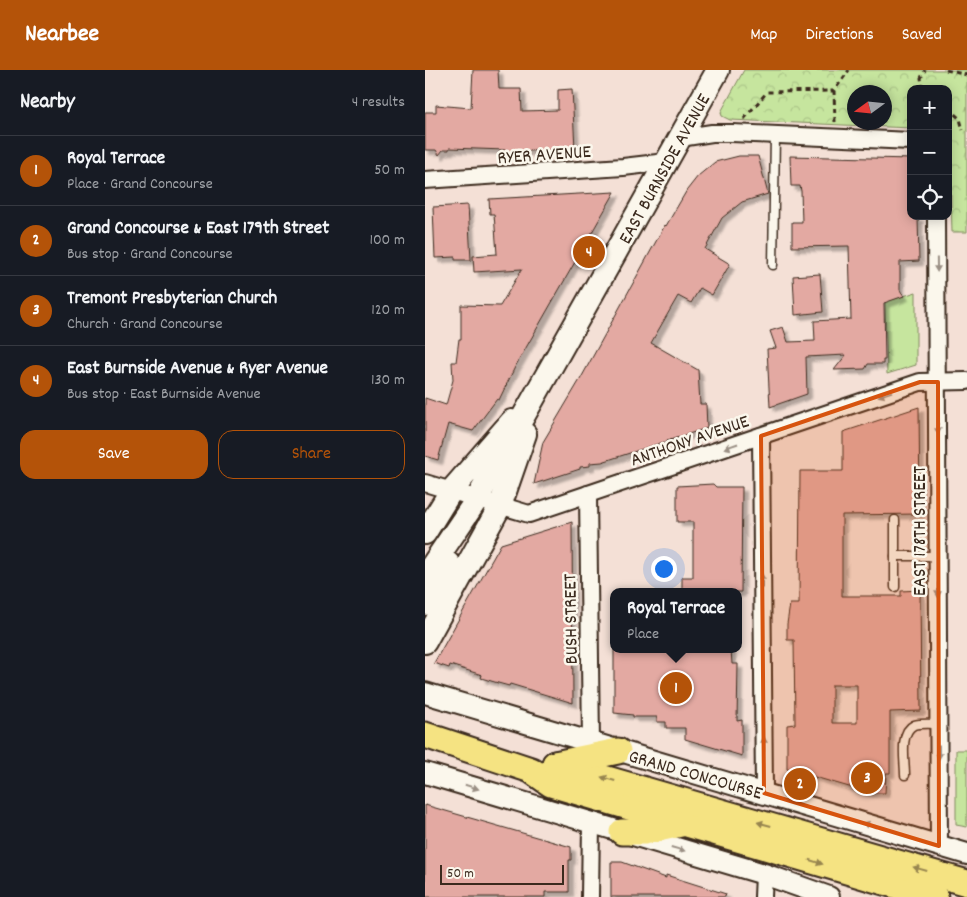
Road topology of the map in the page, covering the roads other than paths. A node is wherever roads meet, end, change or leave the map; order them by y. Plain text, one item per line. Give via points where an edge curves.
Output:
1 (717, 72) edge
2 (775, 135) junction
3 (680, 138) junction
4 (907, 141) edge
5 (666, 162) junction
6 (425, 180) edge
7 (937, 220) edge
8 (773, 265) dead end
9 (967, 381) edge
10 (938, 382) junction
11 (535, 397) junction
12 (761, 436) junction
13 (425, 483) edge
14 (451, 491) junction
15 (588, 494) junction
16 (477, 499) junction
17 (500, 506) junction
18 (465, 519) junction
19 (895, 520) dead end
20 (425, 534) edge
21 (895, 556) junction
22 (938, 556) junction
23 (425, 576) edge
24 (895, 587) dead end
25 (425, 604) edge
26 (425, 642) edge
27 (425, 693) edge
28 (939, 724) junction
29 (425, 735) edge
30 (591, 743) junction
31 (618, 750) junction
32 (543, 767) junction
33 (425, 773) edge
34 (905, 775) dead end
35 (764, 793) junction
36 (591, 823) junction
37 (683, 823) junction
38 (622, 832) junction
39 (939, 846) junction
40 (967, 854) edge
41 (764, 874) junction
42 (967, 883) edge
43 (590, 897) edge
44 (763, 897) edge
45 (829, 897) edge
46 (935, 897) edge

1 - 3 main road, EAST BURNSIDE AVENUE
2 - 3 street via 712,133
2 - 4 street
2 - 8 lane
3 - 5 main road, EAST BURNSIDE AVENUE
5 - 6 street, RYER AVENUE via 623,168
5 - 11 main road, EAST BURNSIDE AVENUE
7 -> 10 street, EAST 178TH STREET
9 - 10 street, ANTHONY AVENUE
10 -> 12 street, ANTHONY AVENUE via 920,382
10 -> 22 street, EAST 178TH STREET
11 - 14 main road, EAST BURNSIDE AVENUE
11 - 16 main road, EAST BURNSIDE AVENUE
11 - 17 main road, EAST BURNSIDE AVENUE
12 -> 15 street, ANTHONY AVENUE
35 -> 12 street
13 - 14 street, ANTHONY AVENUE
14 - 16 street, ANTHONY AVENUE
14 - 20 main road, EAST BURNSIDE AVENUE
15 - 17 street, ANTHONY AVENUE via 529,514
15 - 30 street, BUSH STREET
16 - 17 street, ANTHONY AVENUE
16 - 18 main road, EAST BURNSIDE AVENUE
17 - 26 main road, EAST BURNSIDE AVENUE
18 - 23 main road, EAST BURNSIDE AVENUE
18 - 25 main road, EAST BURNSIDE AVENUE via 449,562
19 - 21 lane
21 - 22 lane
21 - 24 lane
22 -> 28 street, EAST 178TH STREET
27 - 30 street, GRAND CONCOURSE
28 - 34 lane via 916,725 908,730
28 -> 39 street, EAST 178TH STREET
29 - 32 main road, GRAND CONCOURSE
30 - 31 street, GRAND CONCOURSE
31 - 32 main road
31 - 35 street, GRAND CONCOURSE
32 - 37 main road, GRAND CONCOURSE via 551,784
42 -> 32 main road, GRAND CONCOURSE
33 -> 36 street
39 -> 35 street, GRAND CONCOURSE
36 - 38 street
36 - 43 street
37 - 38 main road via 644,832
37 -> 46 main road, GRAND CONCOURSE
38 -> 41 street
39 - 40 street, GRAND CONCOURSE
41 - 44 street
41 - 45 street

